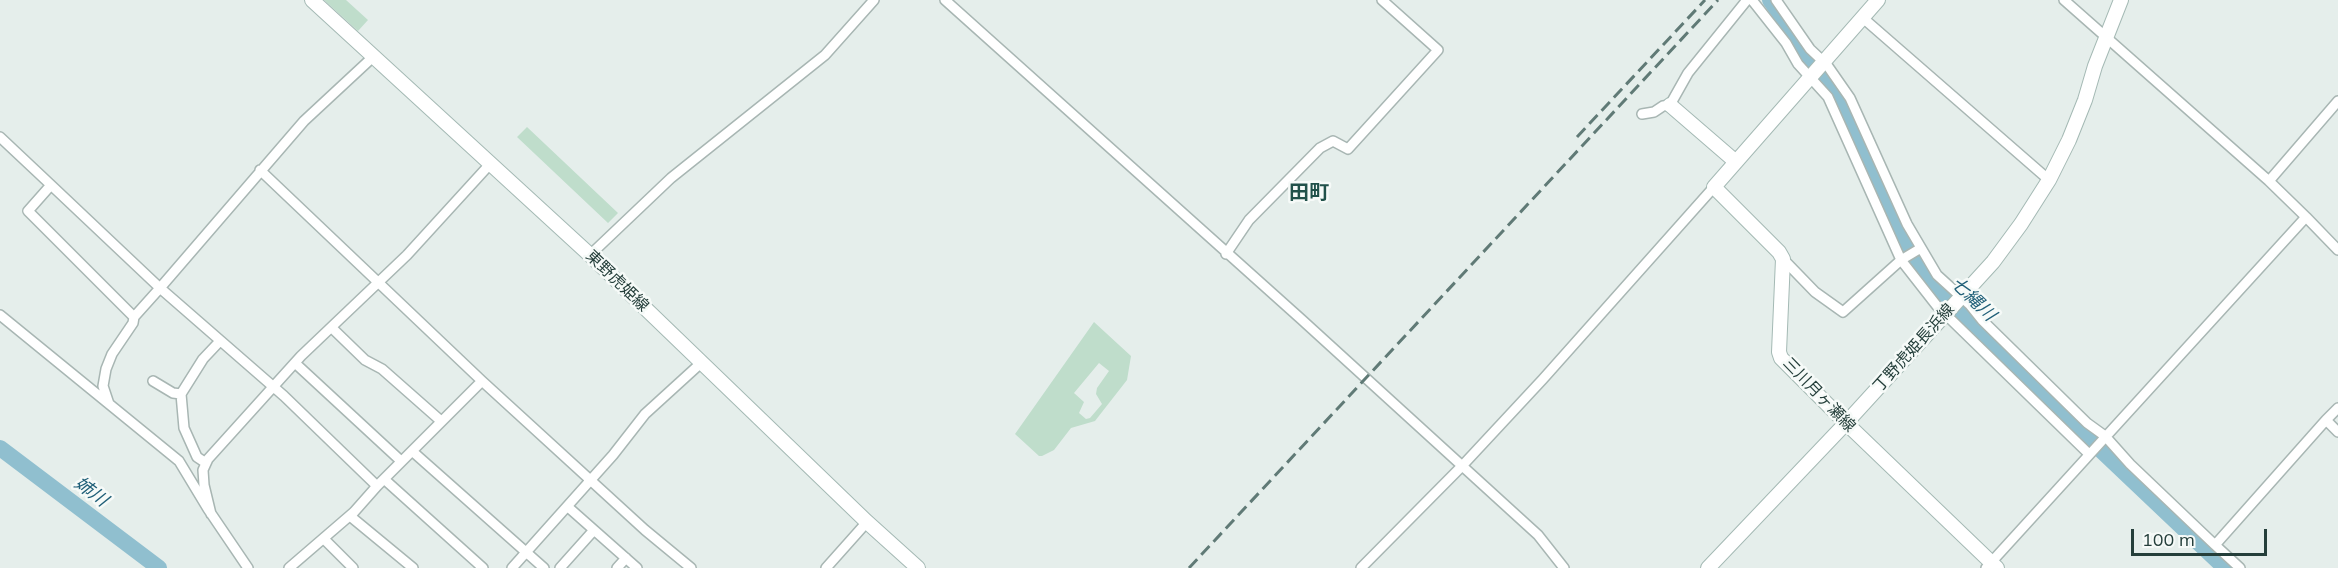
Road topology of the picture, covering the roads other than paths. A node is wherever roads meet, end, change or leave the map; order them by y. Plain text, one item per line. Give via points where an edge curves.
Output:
1 (312, 0) edge
2 (874, 0) edge
3 (945, 0) edge
4 (1382, 0) edge
5 (1748, 0) edge
6 (1752, 0) edge
7 (1776, 0) edge
8 (1878, 0) edge
9 (2064, 0) edge
10 (2121, 0) edge
11 (1863, 18) junction
12 (2106, 38) junction
13 (374, 56) junction
14 (1824, 62) junction
15 (1810, 77) junction
16 (2338, 101) edge
17 (1670, 105) junction
18 (1642, 114) dead end
19 (0, 137) edge
20 (1736, 162) junction
21 (491, 163) junction
22 (260, 170) junction
23 (2049, 180) junction
24 (2269, 181) junction
25 (51, 185) junction
26 (1714, 187) junction
27 (2306, 217) junction
28 (1921, 248) junction
29 (2338, 250) edge
30 (1226, 254) junction
31 (590, 255) junction
32 (1783, 259) junction
33 (1901, 260) junction
34 (379, 284) junction
35 (160, 288) junction
36 (1960, 297) junction
37 (1945, 312) junction
38 (0, 315) edge
39 (134, 317) junction
40 (332, 328) junction
41 (220, 341) junction
42 (295, 363) junction
43 (701, 363) junction
44 (153, 381) dead end
45 (482, 381) junction
46 (274, 388) junction
47 (181, 394) junction
48 (109, 404) junction
49 (2338, 408) edge
50 (441, 420) junction
51 (2326, 420) junction
52 (1846, 423) junction
53 (2338, 432) edge
54 (2105, 436) junction
55 (412, 451) junction
56 (2089, 454) junction
57 (401, 461) junction
58 (206, 463) junction
59 (1462, 466) junction
60 (384, 479) junction
61 (592, 479) junction
62 (377, 486) junction
63 (568, 507) junction
64 (211, 514) junction
65 (350, 516) junction
66 (867, 522) junction
67 (594, 530) junction
68 (324, 539) junction
69 (2215, 545) junction
70 (528, 553) junction
71 (626, 558) junction
72 (1992, 566) edge
73 (248, 568) edge
74 (289, 568) edge
75 (353, 568) edge
76 (413, 568) edge
77 (483, 568) edge
78 (512, 568) edge
79 (544, 568) edge
80 (560, 568) edge
81 (617, 568) edge
82 (637, 568) edge
83 (691, 568) edge
84 (826, 568) edge
85 (918, 568) edge
86 (1361, 568) edge
87 (1564, 568) edge
88 (1707, 568) edge
89 (2240, 568) edge

1 - 13 main road, 東野虎姫線
2 - 31 street via 825,55 671,178
3 - 30 street
4 - 30 street via 1438,50 1348,149 1333,141 1320,148 1249,220
5 - 17 street via 1688,73
6 - 15 street
7 - 14 street via 1810,50
8 - 11 main road
9 - 12 street
10 - 12 main road, 丁野虎姫長浜線
11 - 14 main road
11 - 23 street
12 - 23 main road, 丁野虎姫長浜線 via 2069,140
12 - 24 street
13 - 21 main road, 東野虎姫線
13 - 22 street via 304,121
14 - 15 main road
14 - 28 street via 1850,98
15 - 20 main road
15 - 33 street via 1828,97
16 - 24 street
17 - 18 street
17 - 20 main road
19 - 25 street
20 - 26 main road
21 - 31 main road, 東野虎姫線
21 - 34 street
22 - 34 street
22 - 35 street
23 - 36 main road, 丁野虎姫長浜線 via 2022,224
24 - 27 street
25 - 35 street
25 - 39 street via 28,211
26 - 32 main road
26 - 59 street
27 - 29 street
27 - 54 street
28 - 33 street
28 - 36 street via 1937,275
30 - 59 street
31 - 43 main road, 東野虎姫線
32 - 33 street via 1815,292 1843,312
32 - 52 main road, 三川月ヶ瀬線 via 1781,358
33 - 37 street
34 - 40 street
34 - 45 street
35 - 39 street
35 - 41 street
36 - 37 main road, 丁野虎姫長浜線
36 - 54 street via 2087,423
37 - 52 main road, 丁野虎姫長浜線
37 - 56 street
38 - 48 street
39 - 48 street via 106,369 104,386
40 - 42 street
40 - 50 street via 365,360 382,369
41 - 46 street
41 - 47 street via 203,359
42 - 46 street
42 - 57 street
43 - 61 street via 645,414
43 - 66 main road, 東野虎姫線
44 - 47 street
45 - 50 street
45 - 61 street
46 - 58 street via 228,434
46 - 62 street
47 - 58 street via 184,428 197,457
48 - 64 street via 179,460
49 - 51 street
50 - 55 street
51 - 53 street
51 - 69 street
52 - 72 main road, 三川月ヶ瀬線
52 - 88 main road, 丁野虎姫長浜線
54 - 56 street
54 - 69 street
55 - 57 street
55 - 70 street
56 - 72 street
57 - 60 street
58 - 64 street via 204,485
59 - 86 street
59 - 87 street via 1538,535
60 - 62 street
60 - 77 street
61 - 63 street
61 - 83 street
62 - 65 street
63 - 67 street
63 - 70 street
64 - 73 street
65 - 68 street
65 - 76 street
66 - 84 street
66 - 85 main road, 東野虎姫線
67 - 71 street
67 - 80 street
68 - 74 street
68 - 75 street
69 - 89 street
70 - 78 street
70 - 79 street
71 - 81 street
71 - 82 street

